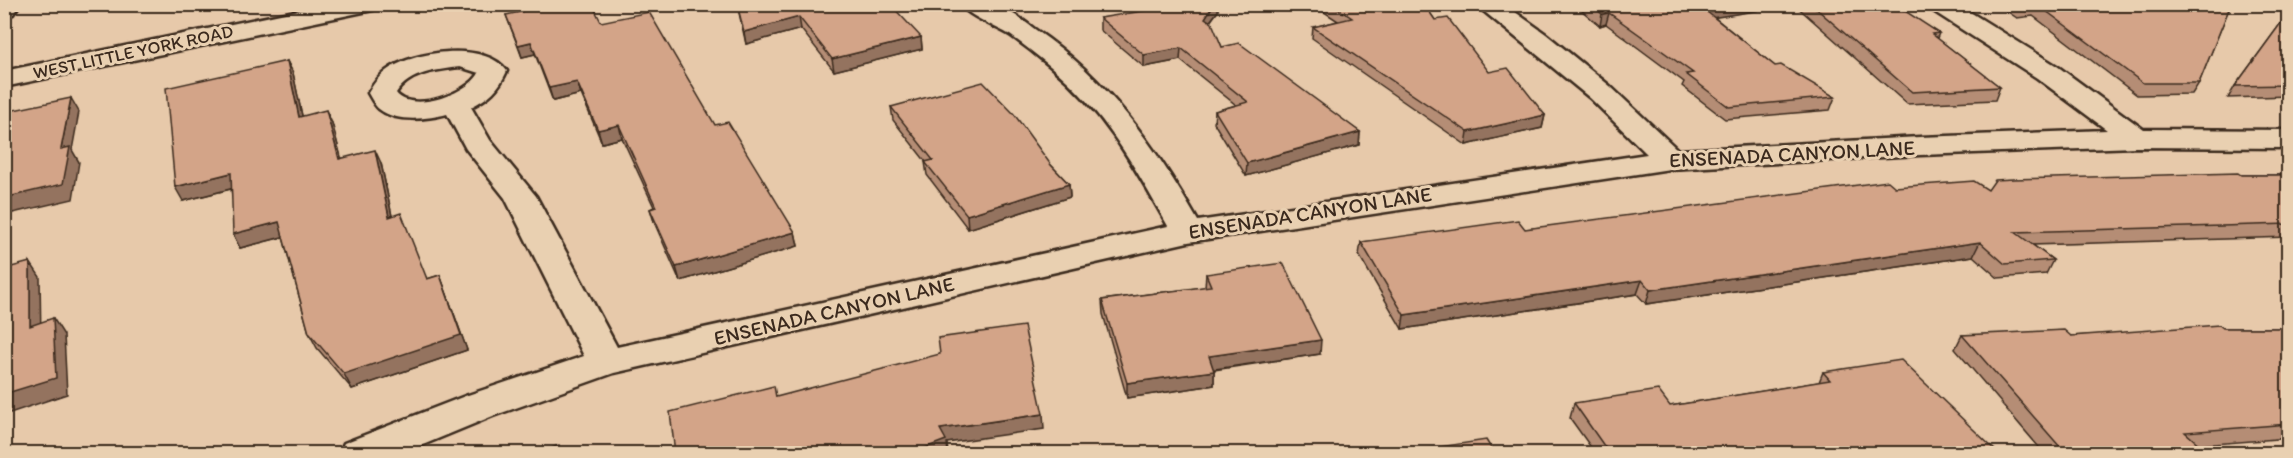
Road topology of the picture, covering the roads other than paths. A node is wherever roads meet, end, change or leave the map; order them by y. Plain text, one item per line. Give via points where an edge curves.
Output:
1 (8, 4) edge
2 (368, 4) edge
3 (972, 4) edge
4 (1487, 4) edge
5 (1939, 4) edge
6 (4, 9) edge
7 (4, 79) edge
8 (455, 103) dead end
9 (2136, 138) junction
10 (2289, 139) edge
11 (1670, 160) junction
12 (1188, 232) junction
13 (606, 362) junction
14 (359, 453) edge

1 - 6 street
2 - 7 street, WEST LITTLE YORK ROAD
3 - 12 street via 1038,43 1084,82 1135,141
4 - 11 street via 1600,92
5 - 9 street via 2046,72
8 - 13 street via 477,143 520,196
9 - 10 street, ENSENADA CANYON LANE
9 - 11 street, ENSENADA CANYON LANE
11 - 12 street, ENSENADA CANYON LANE
12 - 13 street, ENSENADA CANYON LANE
13 - 14 street, ENSENADA CANYON LANE

